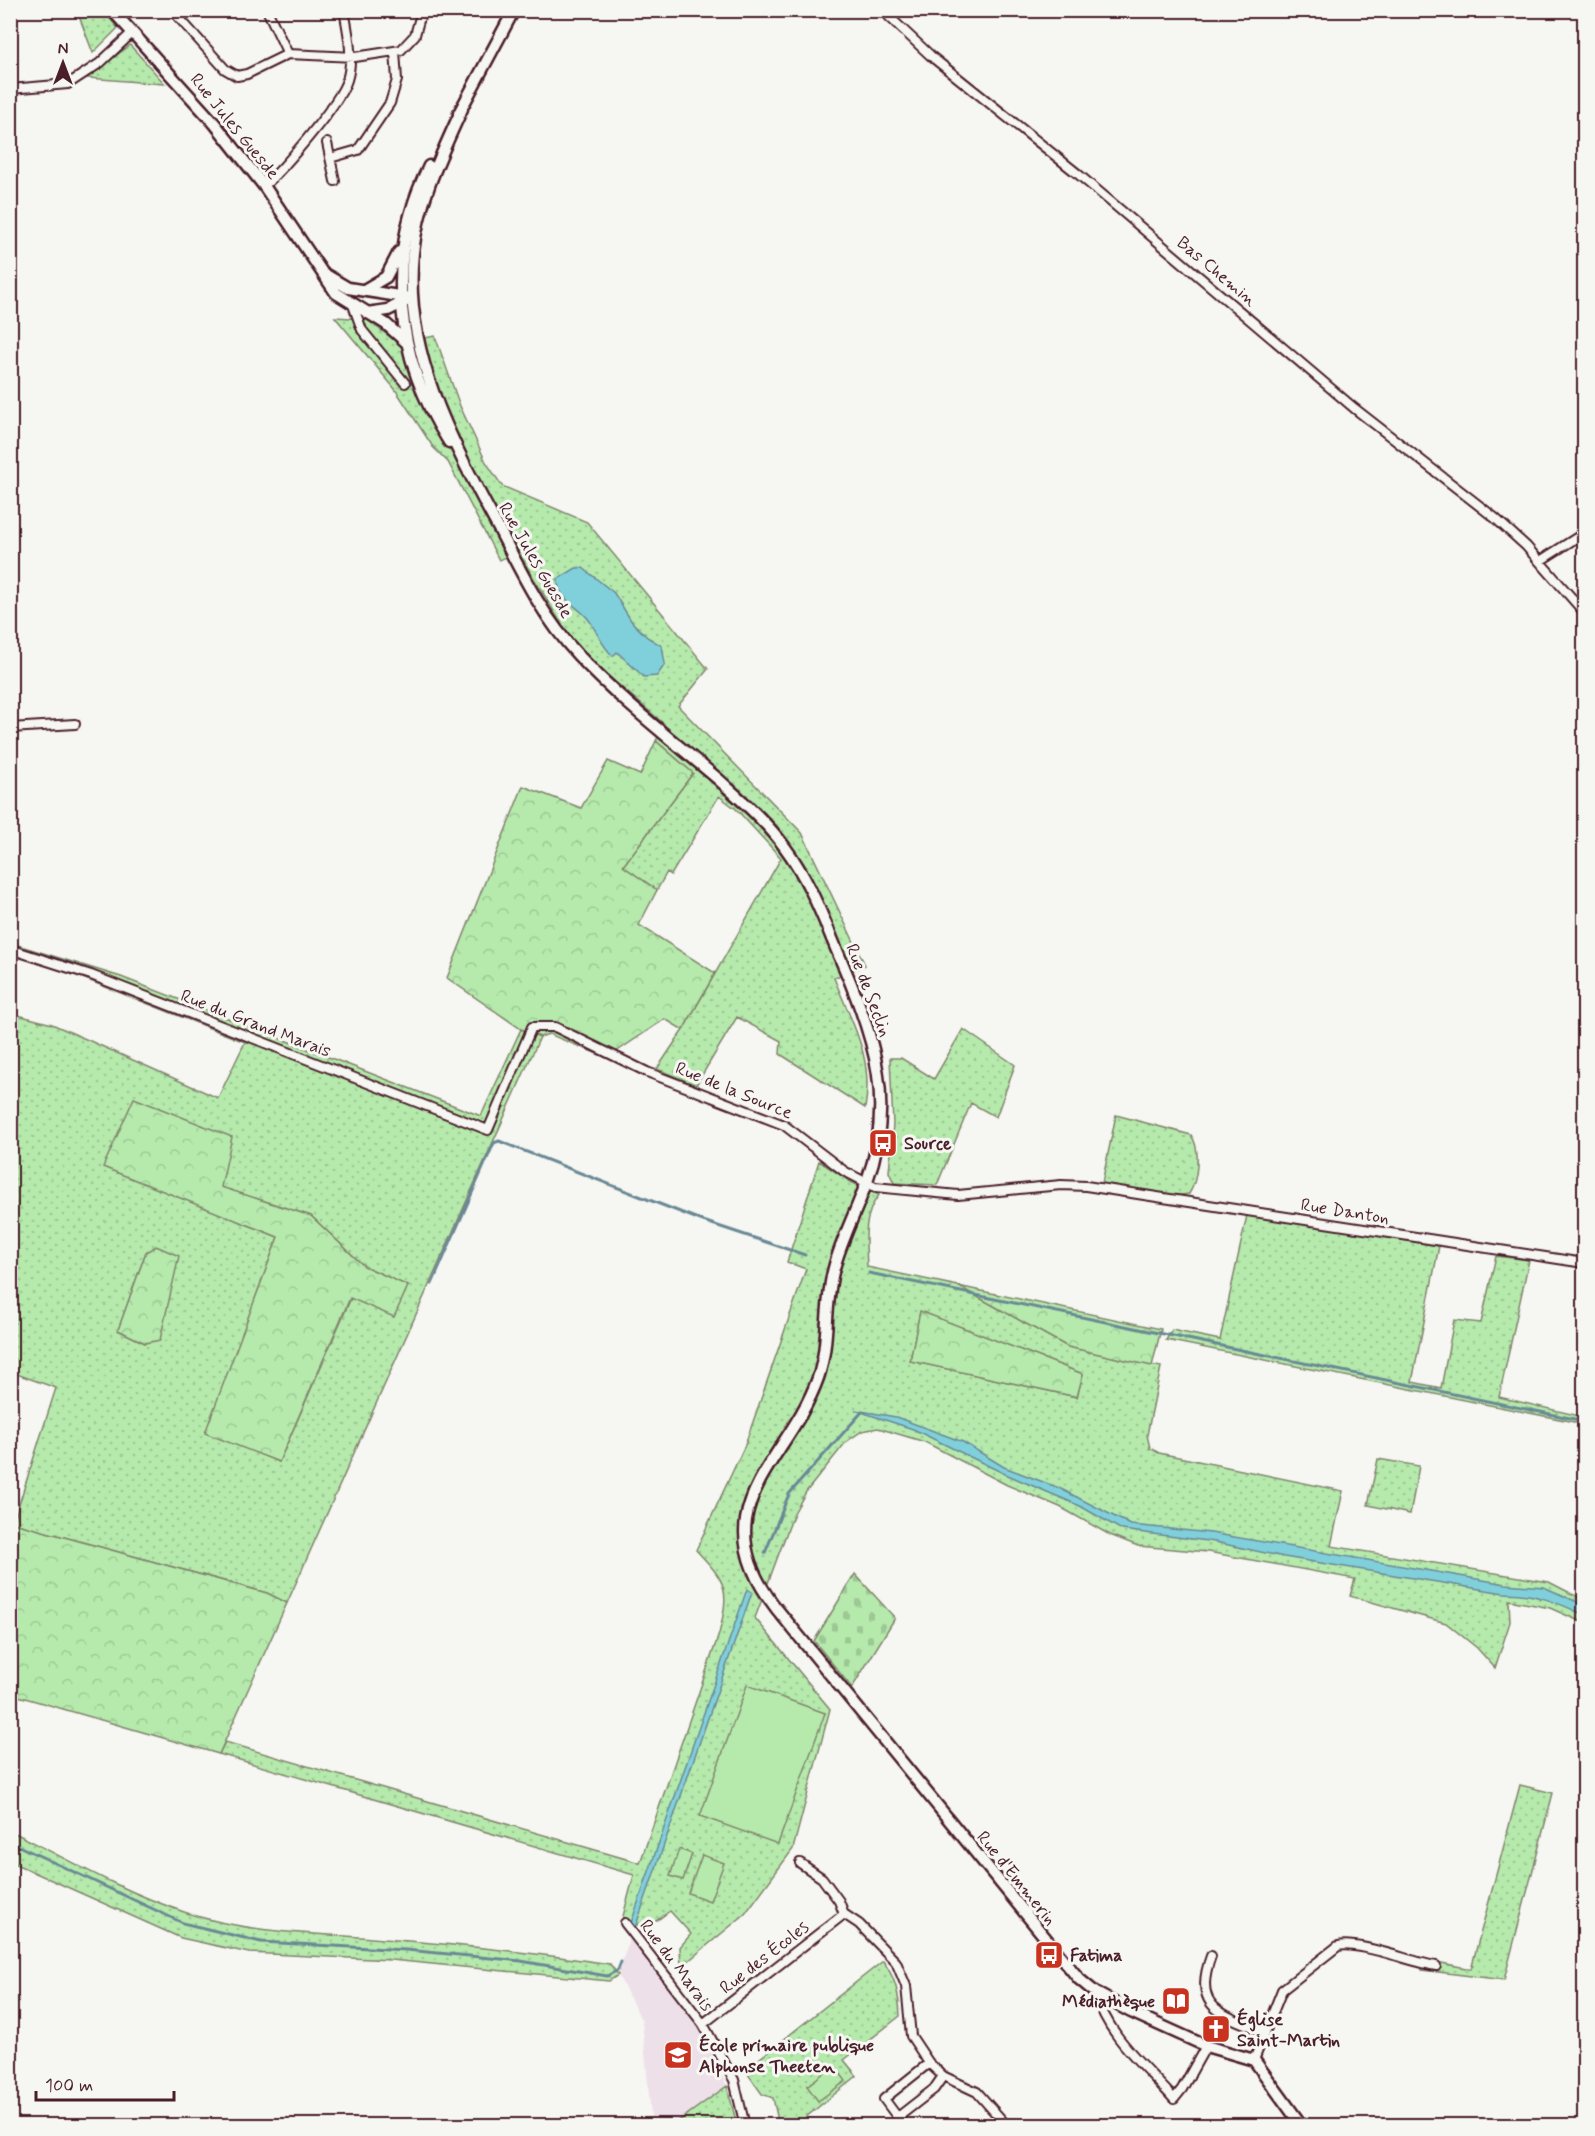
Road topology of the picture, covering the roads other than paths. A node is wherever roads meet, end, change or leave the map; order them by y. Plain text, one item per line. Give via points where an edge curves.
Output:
1 (112, 10) edge
2 (172, 10) edge
3 (267, 10) edge
4 (344, 10) edge
5 (422, 10) edge
6 (514, 10) edge
7 (882, 10) edge
8 (132, 33) junction
9 (395, 51) junction
10 (288, 54) junction
11 (349, 57) junction
12 (10, 89) edge
13 (462, 109) junction
14 (327, 143) dead end
15 (330, 158) junction
16 (335, 181) dead end
17 (264, 186) junction
18 (405, 235) junction
19 (321, 271) junction
20 (363, 291) junction
21 (412, 298) junction
22 (400, 300) junction
23 (353, 305) junction
24 (367, 313) junction
25 (406, 342) junction
26 (405, 383) dead end
27 (467, 470) junction
28 (1584, 533) edge
29 (1540, 561) junction
30 (1584, 612) edge
31 (584, 661) joint
32 (75, 724) dead end
33 (10, 728) edge
34 (10, 948) edge
35 (488, 1130) joint
36 (866, 1184) junction
37 (1101, 1188) joint
38 (1584, 1263) edge
39 (758, 1581) joint
40 (800, 1863) dead end
41 (844, 1914) junction
42 (626, 1924) dead end
43 (1211, 1956) dead end
44 (1436, 1966) dead end
45 (1096, 1994) junction
46 (703, 2024) junction
47 (1265, 2032) junction
48 (1206, 2046) junction
49 (1254, 2060) junction
50 (929, 2063) junction
51 (943, 2076) junction
52 (898, 2117) junction
53 (745, 2126) edge
54 (904, 2126) edge
55 (1007, 2126) edge
56 (1302, 2126) edge

1 - 8 main road, Rue Jules Guesde
2 - 10 street via 233,75 247,74
3 - 10 street
4 - 11 street
5 - 9 street via 412,40
6 - 13 main road
7 - 29 street, Bas Chemin via 932,57 1078,174 1354,408 1495,518
8 - 12 street via 100,63 68,84
8 - 17 main road, Rue Jules Guesde via 199,105
9 - 11 street
9 - 15 street via 397,80 390,103 361,146 354,152
10 - 11 street
11 - 17 street via 348,77 340,93 283,169
13 - 18 main road via 428,170
13 - 21 main road, Rue Jules Guesde via 417,225
14 - 15 street
15 - 16 street
17 - 19 main road, Rue Jules Guesde
18 - 20 main road via 388,274
18 - 22 main road
19 - 20 main road, Rue Jules Guesde via 343,286
19 - 23 main road, Rue Jules Guesde via 336,293
20 - 22 main road, Rue Jules Guesde
20 - 23 main road
21 - 22 main road
21 - 27 main road, Rue Jules Guesde via 426,370
22 - 24 main road via 378,313
22 - 25 main road
23 - 24 main road, Rue Jules Guesde
23 - 26 street, Rue Jules Guesde via 362,330
24 - 25 main road, Rue Jules Guesde
25 - 27 main road, Rue Jules Guesde via 430,409
27 - 31 main road, Rue Jules Guesde via 538,602 555,629
28 - 29 street
29 - 30 street, Bas Chemin
31 - 36 main road, Rue de Seclin via 757,814 783,844 807,883 863,1012 876,1055 880,1116
32 - 33 street
34 - 35 street, Rue du Grand Marais via 97,977
35 - 36 street, Rue de la Source via 532,1027 551,1026 647,1072 784,1125
36 - 37 street, Rue de la Source via 958,1195 1061,1185
36 - 39 main road, Rue de Seclin via 834,1266 817,1379 760,1477 749,1506 747,1543
37 - 38 street, Rue Danton
39 - 45 main road, Rue d'Emmerin via 1068,1967
40 - 41 street via 822,1878
41 - 46 street, Rue des Écoles
41 - 50 street via 896,1962 906,1986 911,2036
42 - 46 street, Rue du Marais
43 - 47 street via 1203,1982 1209,2003
44 - 47 street via 1349,1945 1338,1946 1282,1990
45 - 48 main road, Rue d'Emmerin
45 - 48 street via 1111,2027 1174,2098
46 - 53 street, Rue du Marais via 734,2080
47 - 49 street
48 - 49 main road, Rue d'Emmerin
49 - 56 main road
50 - 51 street
50 - 52 street via 884,2099
51 - 52 street via 934,2089
51 - 55 street via 977,2092
52 - 54 street

